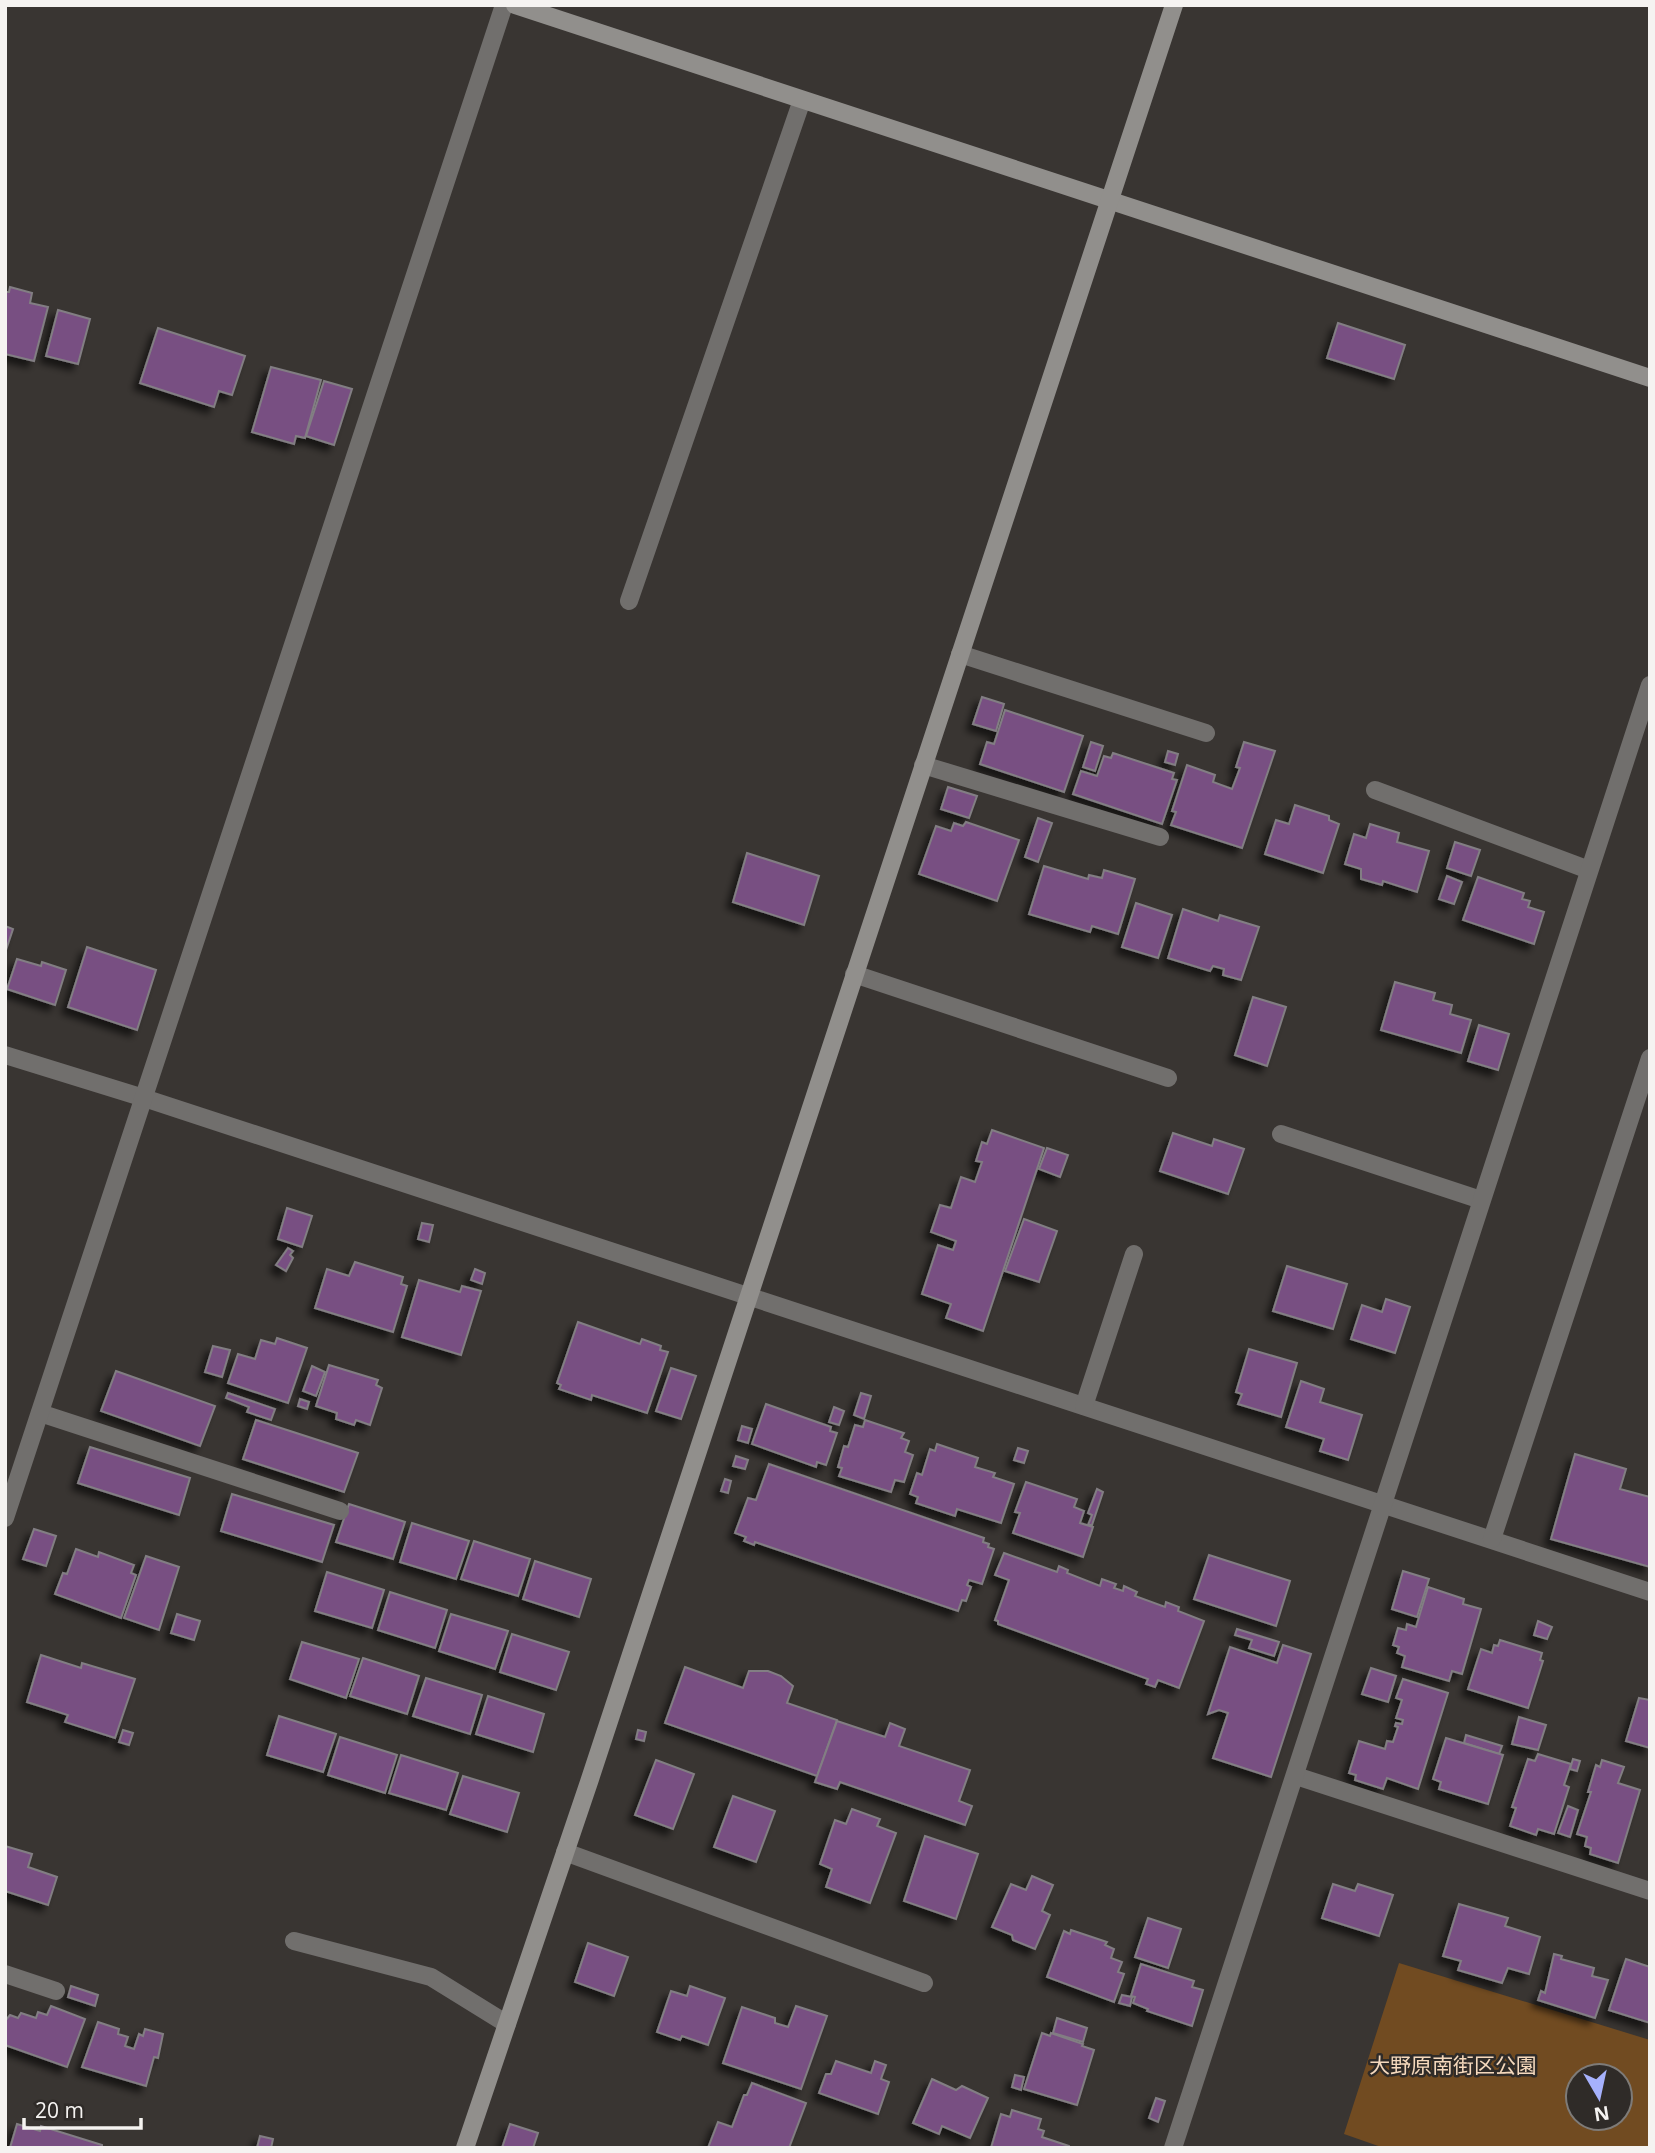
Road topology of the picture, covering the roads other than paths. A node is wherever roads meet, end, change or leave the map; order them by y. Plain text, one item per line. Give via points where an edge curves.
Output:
1 (504, 5) edge
2 (515, 5) edge
3 (1174, 5) edge
4 (803, 100) junction
5 (1110, 201) junction
6 (1650, 378) edge
7 (629, 601) dead end
8 (960, 654) junction
9 (1650, 685) edge
10 (1206, 733) dead end
11 (923, 765) junction
12 (1376, 790) dead end
13 (1160, 837) dead end
14 (1589, 870) junction
15 (854, 974) junction
16 (5, 1055) edge
17 (1650, 1058) edge
18 (1168, 1078) dead end
19 (144, 1098) junction
20 (1281, 1134) dead end
21 (1481, 1200) junction
22 (1134, 1254) dead end
23 (748, 1296) junction
24 (1084, 1406) junction
25 (40, 1413) junction
26 (1381, 1503) junction
27 (340, 1511) dead end
28 (5, 1518) edge
29 (1492, 1539) junction
30 (1650, 1592) edge
31 (1296, 1776) junction
32 (565, 1852) junction
33 (1650, 1891) edge
34 (294, 1941) dead end
35 (5, 1974) edge
36 (924, 1983) dead end
37 (56, 1991) dead end
38 (508, 2024) junction
39 (466, 2148) edge
40 (1173, 2148) edge

1 - 19 street
2 - 4 street
3 - 5 street
4 - 5 street
4 - 7 street
5 - 6 street
5 - 8 street
8 - 10 street
8 - 11 street
9 - 14 street
11 - 13 street
11 - 15 street
12 - 14 street
14 - 21 street
15 - 18 street
15 - 23 street
16 - 19 street
17 - 29 street
19 - 23 street
19 - 25 street
20 - 21 street
21 - 26 street
22 - 24 street
23 - 24 street
23 - 32 street
24 - 26 street
25 - 27 street
25 - 28 street
26 - 29 street
26 - 31 street
29 - 30 street
31 - 33 street
31 - 40 street
32 - 36 street
32 - 38 street
34 - 38 street via 431,1978
35 - 37 street
38 - 39 street

